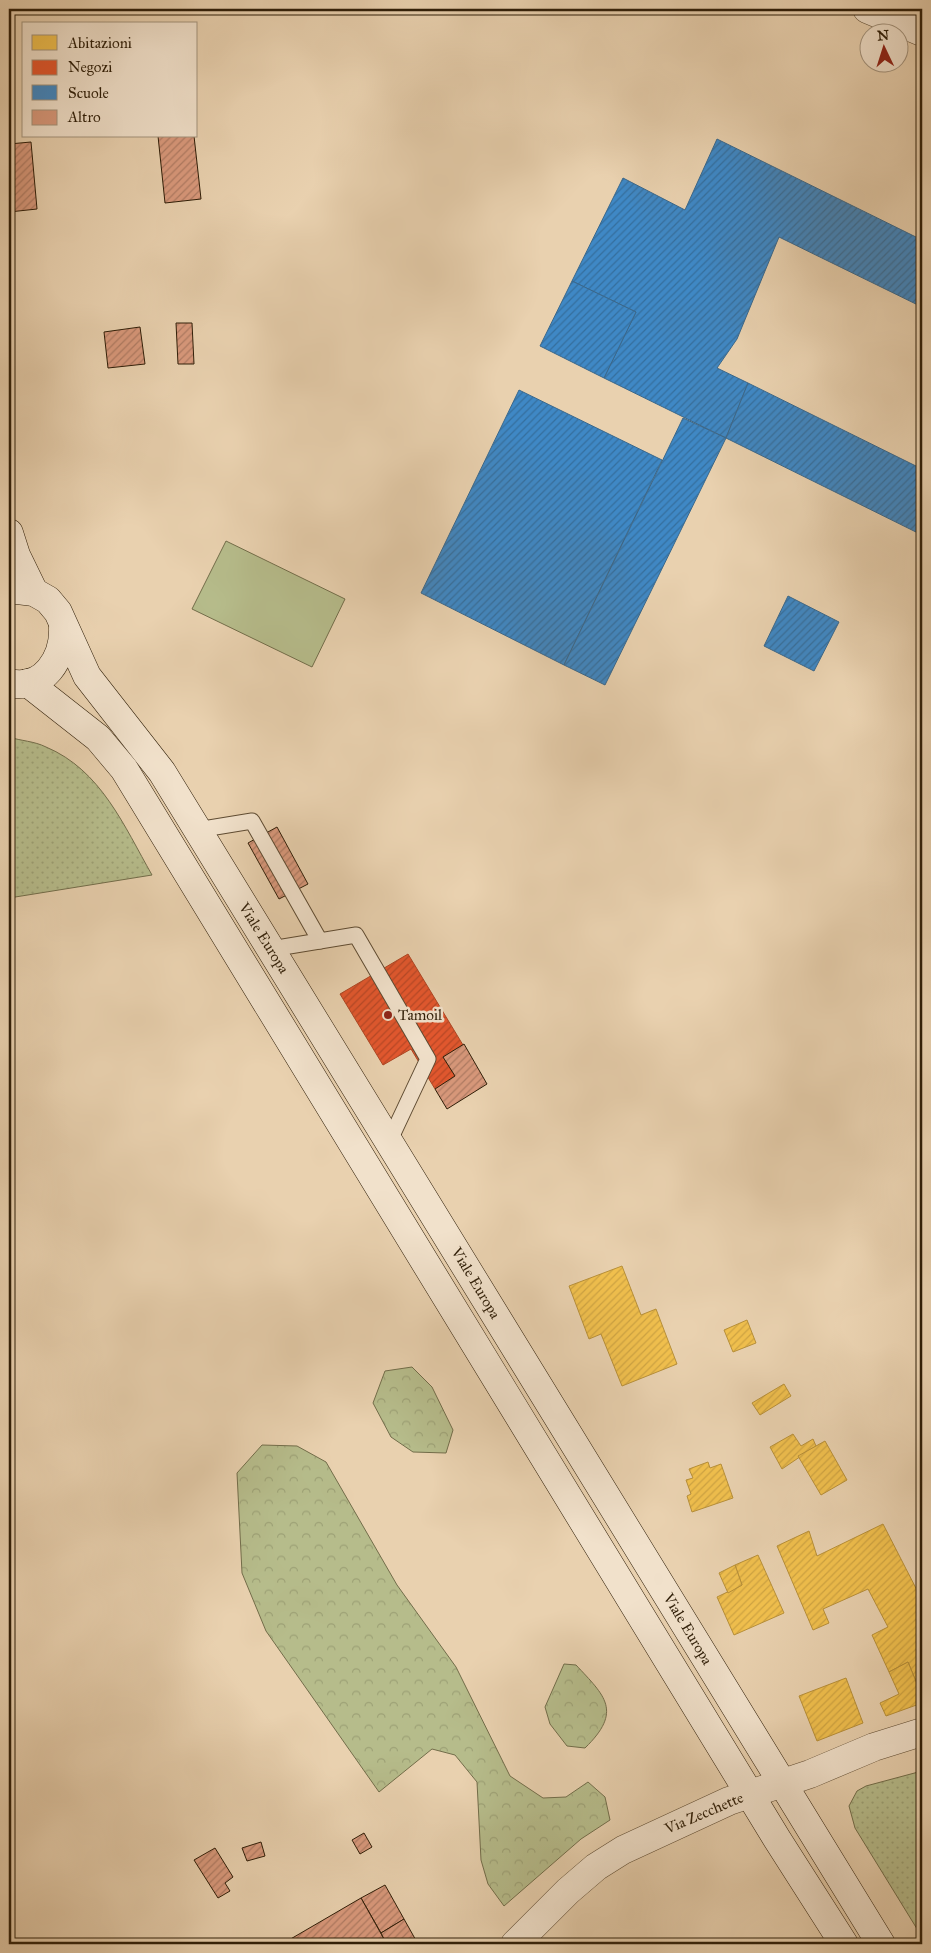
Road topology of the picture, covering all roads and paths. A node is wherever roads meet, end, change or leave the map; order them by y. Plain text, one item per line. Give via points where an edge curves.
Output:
1 (867, 9) edge
2 (922, 32) edge
3 (9, 533) edge
4 (21, 590) edge
5 (63, 628) junction
6 (19, 683) edge
7 (198, 830) junction
8 (320, 941) junction
9 (271, 949) junction
10 (389, 1142) junction
11 (922, 1732) edge
12 (782, 1783) junction
13 (750, 1793) junction
14 (515, 1944) edge
15 (844, 1944) edge
16 (881, 1944) edge

1 - 2 main road
3 - 4 main road, Viale Europa
4 - 5 main road, Viale Europa via 48,600 58,612
5 - 6 main road, Viale Europa via 64,642 52,668 41,677
5 - 7 main road, Viale Europa via 87,676 162,772
6 - 13 main road, Viale Europa via 98,738 124,769
7 - 8 lane via 252,821
7 - 9 main road, Viale Europa
8 - 9 lane
8 - 10 lane via 356,935 428,1059
9 - 10 main road, Viale Europa
10 - 12 main road, Viale Europa
11 - 12 main road, Via Zecchette
12 - 13 main road, Via Zecchette
12 - 16 main road, Viale Europa
13 - 14 main road, Via Zecchette via 623,1850 596,1867
13 - 15 main road, Viale Europa

